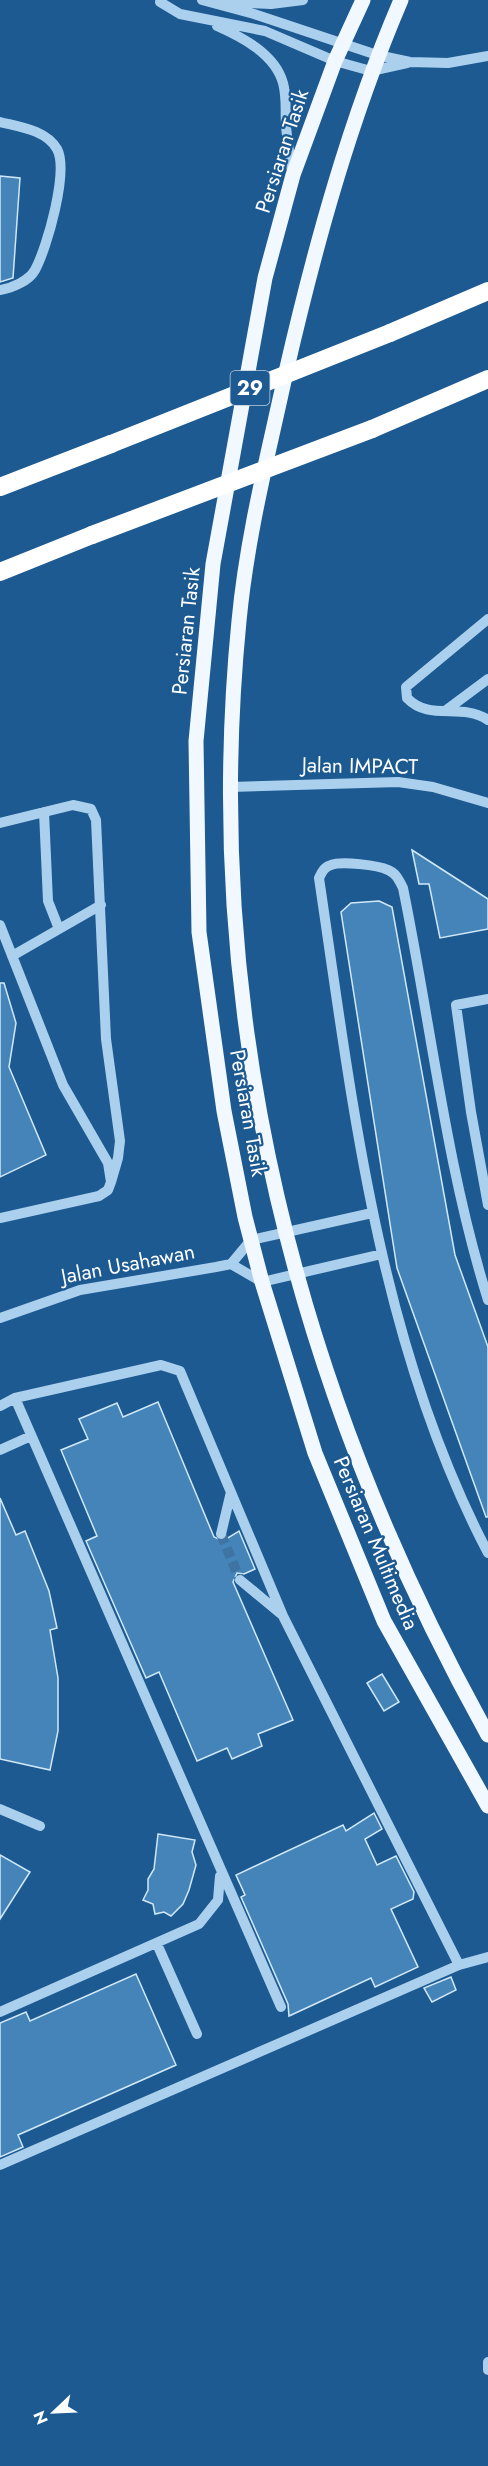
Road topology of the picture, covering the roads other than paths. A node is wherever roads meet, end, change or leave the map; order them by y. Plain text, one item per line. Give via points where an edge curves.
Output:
1 (172, 0) edge
2 (203, 0) edge
3 (303, 0) edge
4 (363, 0) edge
5 (401, 0) edge
6 (156, 1) edge
7 (199, 18) junction
8 (342, 44) junction
9 (377, 56) junction
10 (488, 56) edge
11 (335, 61) junction
12 (410, 62) junction
13 (371, 71) junction
14 (0, 122) edge
15 (293, 175) junction
16 (0, 290) edge
17 (488, 291) edge
18 (488, 379) edge
19 (0, 487) edge
20 (18, 566) junction
21 (0, 572) edge
22 (0, 578) edge
23 (488, 619) edge
24 (488, 679) edge
25 (445, 711) junction
26 (488, 720) edge
27 (230, 787) junction
28 (488, 803) edge
29 (44, 812) junction
30 (0, 823) edge
31 (101, 905) junction
32 (0, 925) edge
33 (59, 929) junction
34 (12, 956) junction
35 (488, 999) edge
36 (111, 1177) junction
37 (488, 1205) edge
38 (372, 1213) junction
39 (0, 1218) edge
40 (285, 1234) junction
41 (251, 1240) junction
42 (382, 1254) junction
43 (231, 1264) junction
44 (296, 1274) junction
45 (262, 1282) junction
46 (488, 1300) edge
47 (0, 1318) edge
48 (15, 1398) junction
49 (0, 1406) edge
50 (31, 1436) junction
51 (0, 1450) edge
52 (231, 1492) junction
53 (221, 1534) tunnel mouth
54 (488, 1553) edge
55 (240, 1580) tunnel mouth
56 (284, 1616) junction
57 (488, 1735) edge
58 (488, 1806) edge
59 (0, 1809) edge
60 (40, 1826) dead end
61 (220, 1868) junction
62 (157, 1944) junction
63 (488, 1957) edge
64 (459, 1965) junction
65 (281, 2007) dead end
66 (0, 2012) edge
67 (197, 2034) dead end
68 (0, 2166) edge
69 (488, 2362) edge
70 (488, 2370) edge

1 - 6 street
2 - 3 street via 272,4
2 - 8 street
4 - 8 main road, Persiaran Tasik
5 - 9 main road, Persiaran Tasik
6 - 7 street via 180,14
7 - 11 street via 265,31
7 - 15 street via 247,41 275,65 285,92
8 - 9 street
8 - 11 main road, Persiaran Tasik
9 - 12 street
9 - 13 main road, Persiaran Tasik
10 - 12 street via 448,63
11 - 13 street
11 - 15 main road, Persiaran Tasik
12 - 13 street
13 - 27 main road, Persiaran Tasik via 302,303 252,525 239,620
14 - 16 street via 46,137 62,162 59,194 34,272 13,287
15 - 41 main road, Persiaran Tasik via 265,278 213,564 196,741 199,932 224,1111
17 - 19 highway, 29, bridge
18 - 20 highway, bridge via 372,429
20 - 21 highway
20 - 22 highway
23 - 25 street via 406,687 407,698 415,706
24 - 25 street
25 - 26 street via 478,713
27 - 28 street, Jalan IMPACT via 398,782 433,787
27 - 40 main road, Persiaran Tasik via 240,973 269,1164
29 - 30 street
29 - 31 street via 74,805 91,809 98,831
29 - 33 street via 48,901
31 - 33 street
31 - 36 street via 106,1039 120,1142
32 - 34 street
33 - 34 street
34 - 36 street via 63,1084
35 - 37 street via 456,1005
36 - 39 street via 108,1190 99,1196
38 - 40 street
38 - 42 street
38 - 46 street via 319,878 324,869 342,863 387,869 396,875 403,888 450,1151 469,1239
40 - 41 street
40 - 44 main road, Persiaran Tasik
41 - 43 street
41 - 45 main road, Persiaran Tasik
42 - 44 street
42 - 54 street via 425,1404 448,1467
43 - 45 street
43 - 47 street, Jalan Usahawan via 80,1290
44 - 45 street
44 - 57 main road, Persiaran Multimedia via 340,1415 372,1494 413,1592
45 - 58 main road, Persiaran Multimedia via 315,1453 384,1621
48 - 49 street
48 - 50 street
48 - 52 street via 161,1365 172,1367 180,1371
50 - 51 street
50 - 61 street
52 - 53 street
52 - 56 street
55 - 56 street
56 - 64 street
59 - 60 street
61 - 62 street via 221,1890 207,1916
61 - 65 street
62 - 66 street
62 - 67 street
63 - 64 street
64 - 68 street
69 - 70 street

